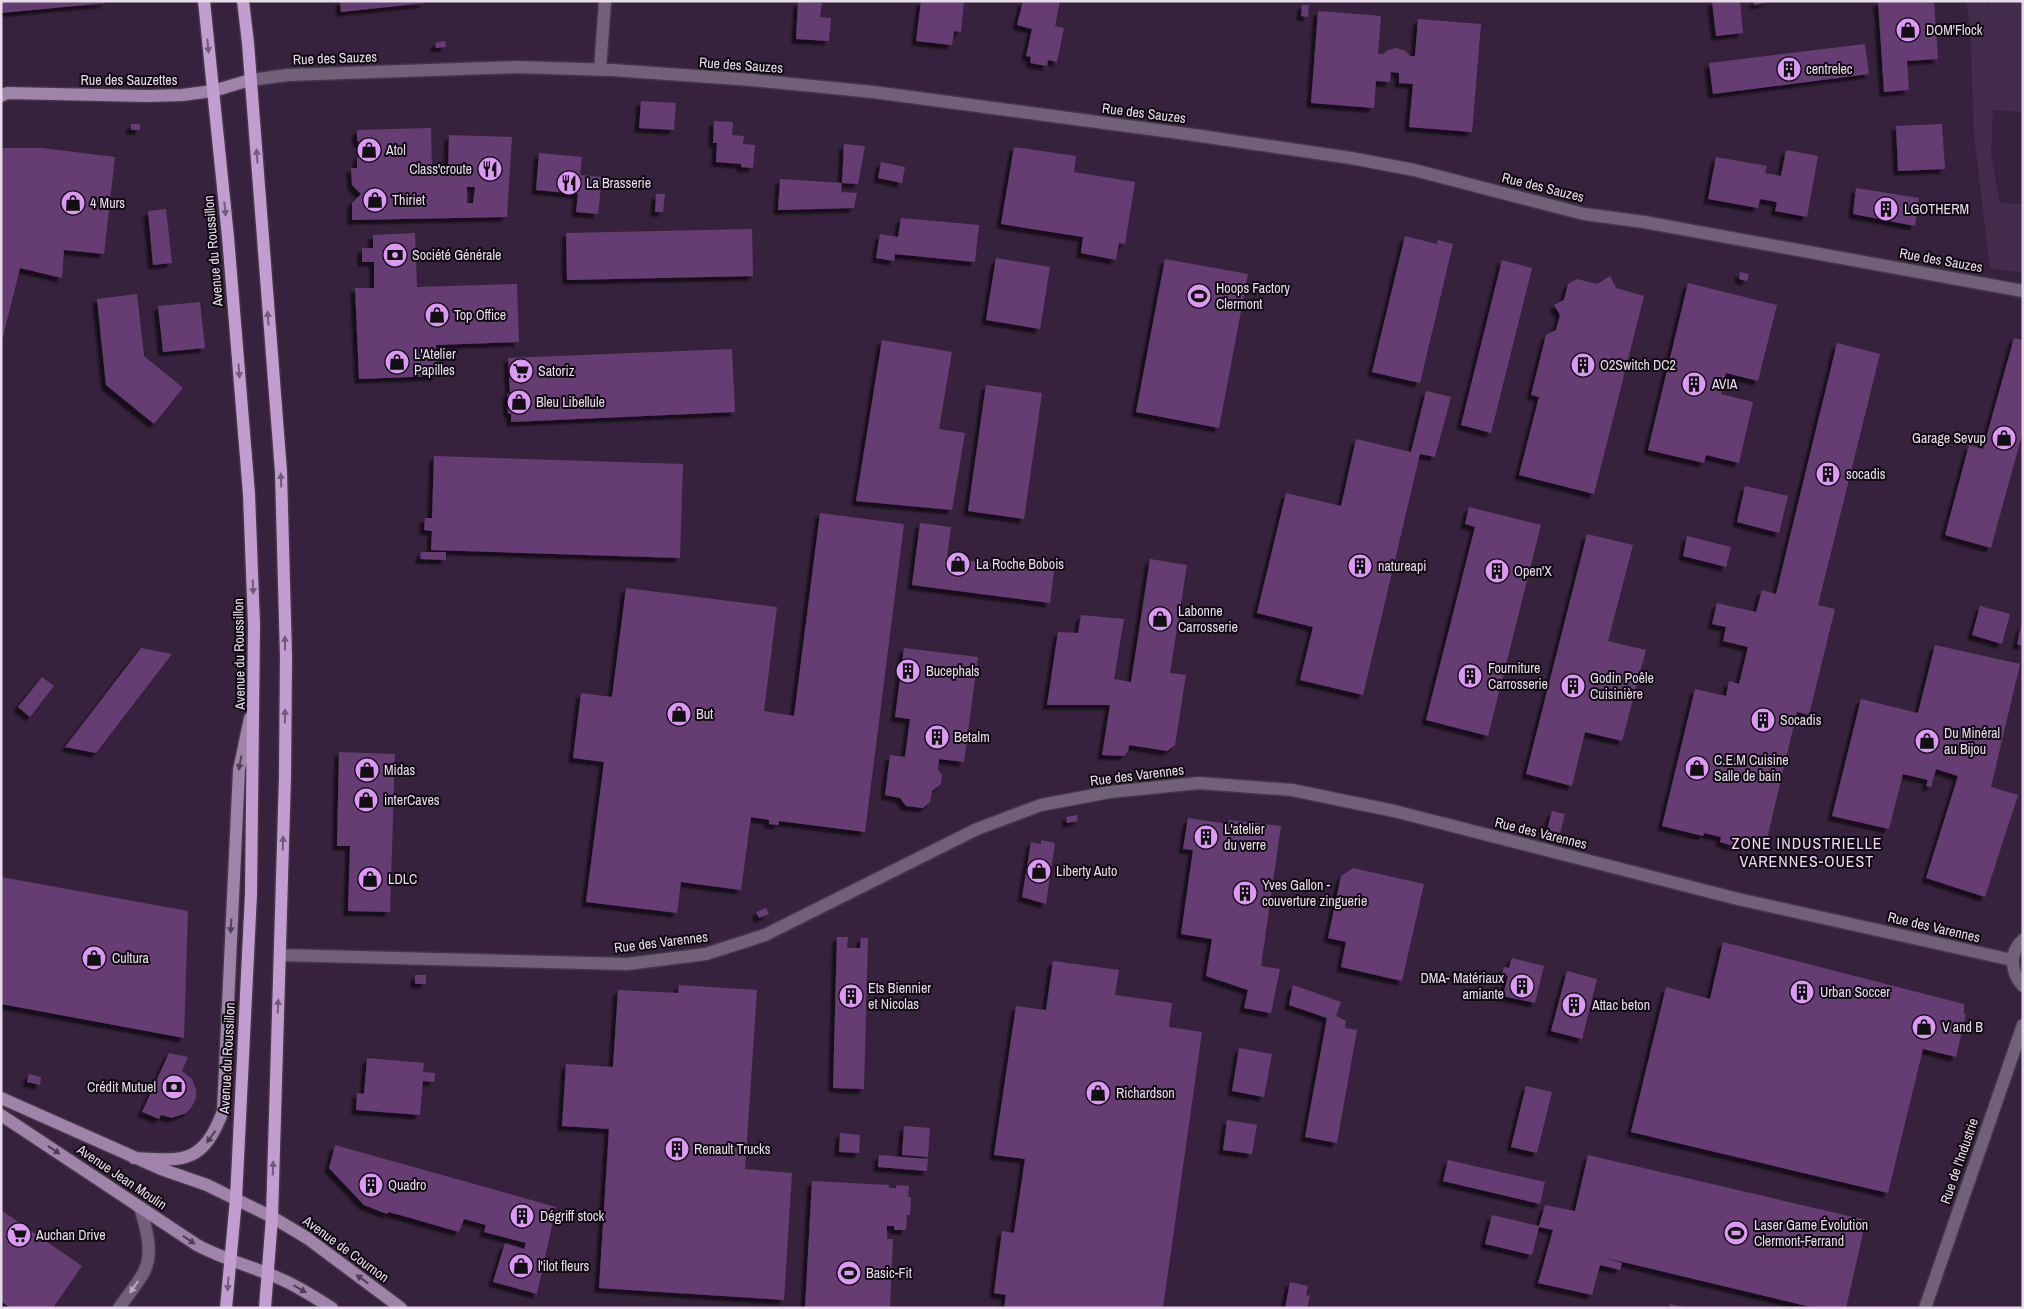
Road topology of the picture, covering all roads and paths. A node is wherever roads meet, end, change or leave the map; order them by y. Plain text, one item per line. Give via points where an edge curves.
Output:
1 (204, 1) edge
2 (243, 1) edge
3 (605, 1) edge
4 (600, 70) junction
5 (250, 80) junction
6 (213, 91) junction
7 (3, 93) edge
8 (2023, 291) edge
9 (254, 699) junction
10 (2023, 940) edge
11 (280, 955) junction
12 (2012, 960) junction
13 (2023, 986) edge
14 (2023, 1025) edge
15 (242, 1064) junction
16 (227, 1089) junction
17 (1, 1098) edge
18 (240, 1106) junction
19 (1, 1115) edge
20 (134, 1158) junction
21 (236, 1199) junction
22 (140, 1207) junction
23 (272, 1217) junction
24 (229, 1261) junction
25 (267, 1273) junction
26 (120, 1308) edge
27 (226, 1308) edge
28 (265, 1308) edge
29 (332, 1308) edge
30 (401, 1308) edge
31 (1925, 1308) edge

1 -> 6 main road, Avenue du Roussillon
2 - 5 main road
3 - 4 street
4 - 5 street, Rue des Sauzes via 516,67 288,75
4 - 8 street, Rue des Sauzes via 873,92 1351,158 1414,170 1584,214
5 - 6 main road, Rue des Sauzettes
11 -> 5 main road via 286,691 281,472
6 - 7 main road, Rue des Sauzettes via 146,96
6 -> 9 main road, Avenue du Roussillon via 249,494
9 - 15 main road, Avenue du Roussillon via 251,894
9 -> 16 main road via 239,770
10 - 12 street
11 - 12 street, Rue des Varennes via 627,964 706,954 765,935 977,828 1041,805 1110,792 1200,783 1292,790 1394,811 1738,899
23 -> 11 main road
12 - 13 street via 2017,980
14 - 31 street, Rue de l'Industrie
15 - 16 main road
15 - 18 main road, Avenue du Roussillon
16 - 18 main road
16 -> 20 main road via 217,1128 209,1141 194,1154 176,1160
17 - 20 main road, Avenue Jean Moulin
18 - 21 main road, Avenue du Roussillon
19 -> 22 main road, Avenue Jean Moulin
20 - 21 main road, Avenue Jean Moulin
21 - 23 main road, Avenue Jean Moulin
21 - 24 main road, Avenue du Roussillon
22 -> 24 main road, Avenue Jean Moulin via 197,1245
22 -> 26 street via 149,1249 147,1261 144,1272
23 - 25 main road
30 -> 23 main road, Avenue de Cournon via 307,1238
24 - 25 main road, Avenue Jean Moulin
24 -> 27 main road, Avenue du Roussillon
25 - 28 main road
25 -> 29 main road

